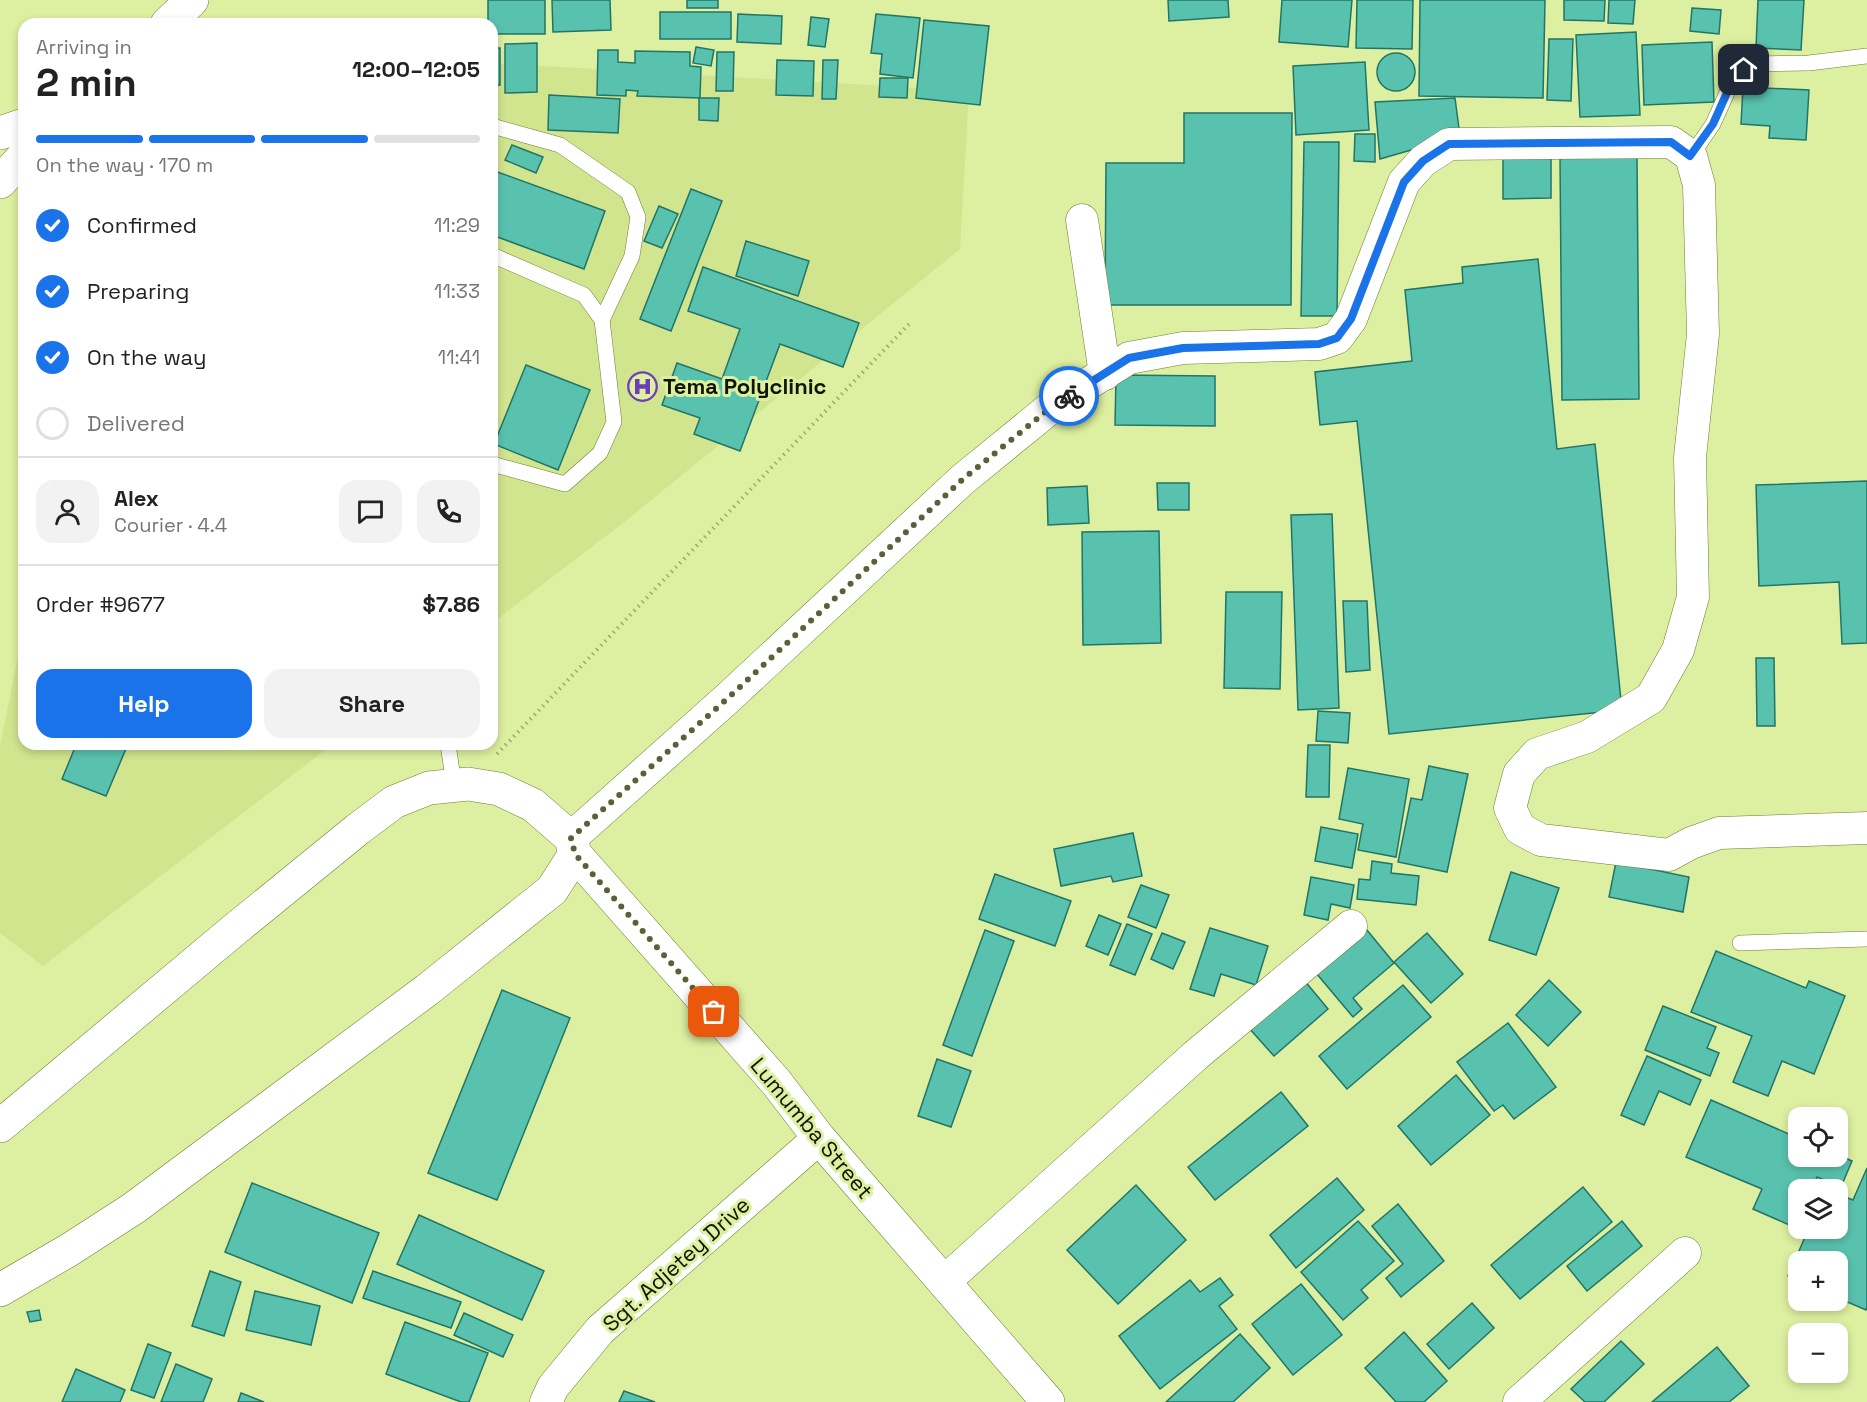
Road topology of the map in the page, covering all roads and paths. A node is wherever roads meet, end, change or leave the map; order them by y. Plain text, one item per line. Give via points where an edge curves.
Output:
1 (192, 0) edge
2 (172, 18) edge
3 (1867, 56) edge
4 (18, 127) edge
5 (498, 128) edge
6 (0, 133) edge
7 (1690, 156) junction
8 (18, 162) edge
9 (0, 182) edge
10 (1082, 220) dead end
11 (498, 258) edge
12 (602, 320) junction
13 (909, 324) dead end
14 (1105, 374) junction
15 (498, 467) edge
16 (498, 747) edge
17 (450, 750) edge
18 (495, 750) edge
19 (461, 785) junction
20 (1867, 828) edge
21 (573, 846) junction
22 (1351, 926) dead end
23 (1867, 939) edge
24 (1740, 943) dead end
25 (0, 1126) edge
26 (819, 1138) junction
27 (1685, 1253) dead end
28 (944, 1282) junction
29 (0, 1290) edge
30 (546, 1402) edge
31 (1048, 1402) edge
32 (1519, 1402) edge

1 - 2 main road
3 - 7 lane via 1755,64 1734,77 1713,124
4 - 6 main road
5 - 12 lane via 560,145 628,192 638,217 632,256
7 - 14 street via 1671,142 1449,144 1423,161 1404,182 1351,319 1337,338 1319,344 1183,348 1129,358
7 - 20 street via 1699,185 1703,334 1690,457 1693,597 1678,650 1651,698 1587,737 1537,754 1519,774 1510,808 1520,828 1541,840 1669,855 1719,833
8 - 9 main road
10 - 14 street
11 - 12 lane via 584,295
12 - 15 lane via 614,422 600,453 565,484
13 - 16 path
14 - 21 street via 1054,405 962,480
17 - 19 lane
18 - 19 path
19 - 21 main road, Lumumba Street via 499,789 533,805
19 - 25 main road, Lumumba Street via 429,788 394,802
21 - 26 main road, Lumumba Street via 776,1082
21 - 29 main road via 552,890 426,990 134,1208
22 - 28 street via 1196,1055
23 - 24 lane
26 - 28 main road, Lumumba Street
26 - 30 street, Sgt. Adjetey Drive via 600,1330 553,1387
27 - 32 street
28 - 31 main road, Lumumba Street

